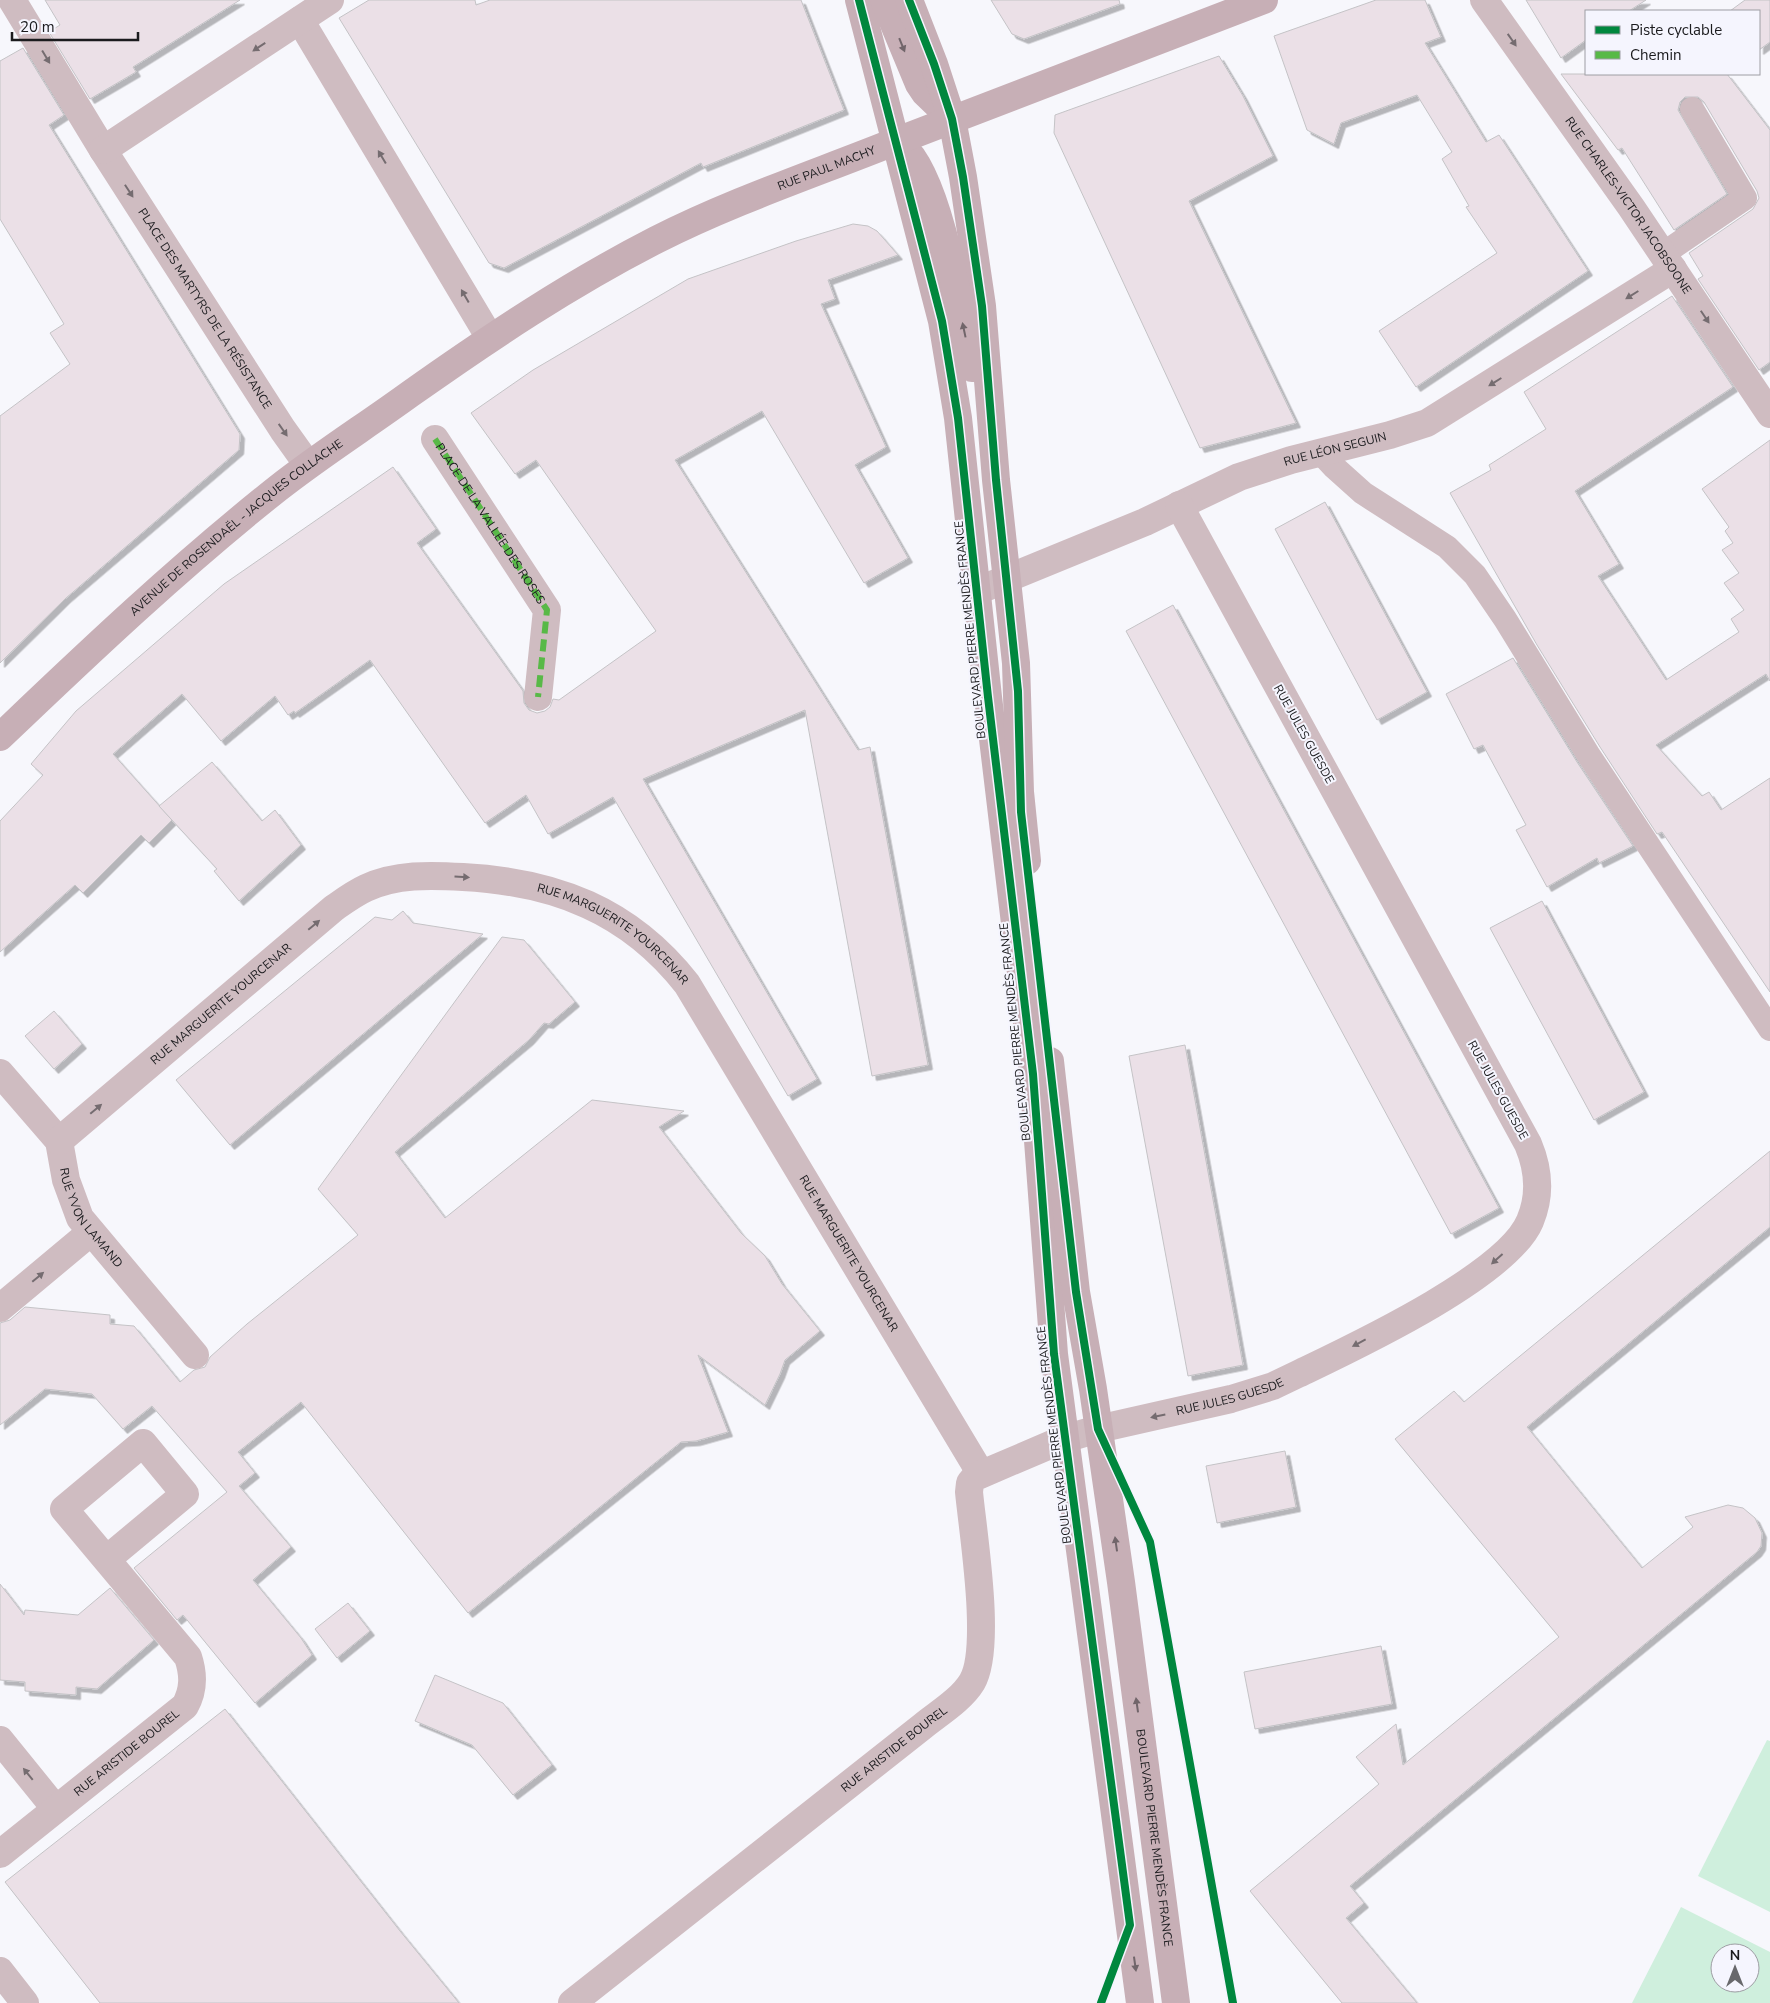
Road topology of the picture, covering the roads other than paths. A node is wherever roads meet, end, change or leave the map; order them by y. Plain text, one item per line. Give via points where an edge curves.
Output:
1 (12, 0) edge
2 (330, 0) edge
3 (859, 0) edge
4 (884, 0) edge
5 (909, 0) edge
6 (1264, 0) edge
7 (1484, 0) edge
8 (300, 20) junction
9 (1692, 109) dead end
10 (952, 120) junction
11 (896, 141) junction
12 (102, 150) junction
13 (1668, 262) junction
14 (490, 338) junction
15 (1770, 414) edge
16 (434, 439) dead end
17 (1321, 453) junction
18 (308, 465) junction
19 (996, 480) junction
20 (1179, 505) junction
21 (1008, 580) junction
22 (977, 591) junction
23 (538, 697) dead end
24 (0, 737) edge
25 (1770, 1028) edge
26 (0, 1073) edge
27 (59, 1141) junction
28 (91, 1232) junction
29 (0, 1308) edge
30 (195, 1355) dead end
31 (1098, 1428) junction
32 (1064, 1439) junction
33 (981, 1474) junction
34 (107, 1559) dead end
35 (0, 1740) edge
36 (55, 1808) junction
37 (0, 1854) edge
38 (0, 1971) edge
39 (25, 2003) edge
40 (572, 2003) edge
41 (1140, 2003) edge
42 (1176, 2003) edge

1 -> 12 street, PLACE DES MARTYRS DE LA RÉSISTANCE
2 - 8 street
3 - 11 main road
4 -> 10 main road via 919,84
5 - 10 main road, BOULEVARD PIERRE MENDÈS FRANCE via 940,79
6 - 10 main road, RUE PAUL MACHY
7 -> 13 street, RUE CHARLES-VICTOR JACOBSOONE
8 -> 12 street
14 -> 8 street
9 - 13 lane via 1745,198
10 - 11 main road, RUE PAUL MACHY
10 - 19 main road, BOULEVARD PIERRE MENDÈS FRANCE via 982,306
11 - 14 main road, RUE PAUL MACHY via 726,208 656,240
19 -> 11 main road, BOULEVARD PIERRE MENDÈS FRANCE via 954,279 930,191 916,160
11 - 22 main road, BOULEVARD PIERRE MENDÈS FRANCE via 950,360
12 -> 18 street, PLACE DES MARTYRS DE LA RÉSISTANCE via 282,430
13 -> 15 street, RUE CHARLES-VICTOR JACOBSOONE
13 -> 17 street, RUE LÉON SEGUIN via 1449,411 1408,430
14 - 18 main road, AVENUE DE ROSENDAËL - JACQUES COLLACHE
16 - 23 street, PLACE DE LA VALLÉE DES ROSES via 547,610
17 - 20 street, RUE LÉON SEGUIN via 1239,477
17 - 25 lane via 1363,493 1447,547 1475,575 1599,770
18 - 24 main road, AVENUE DE ROSENDAËL - JACQUES COLLACHE via 167,581
19 - 21 main road, BOULEVARD PIERRE MENDÈS FRANCE
20 - 21 street, RUE LÉON SEGUIN
20 -> 31 street, RUE JULES GUESDE via 1528,1144 1537,1174 1537,1191 1529,1222 1520,1236 1496,1260 1453,1292 1273,1386 1231,1399
21 - 22 street, RUE LÉON SEGUIN
21 - 31 main road, BOULEVARD PIERRE MENDÈS FRANCE via 1018,691 1023,830 1076,1292
22 - 32 main road, BOULEVARD PIERRE MENDÈS FRANCE via 1033,1074 1054,1354
26 - 27 street, RUE YVON LAMAND
27 - 28 street, RUE YVON LAMAND via 72,1201
27 -> 33 street, RUE MARGUERITE YOURCENAR via 334,908 365,888 425,875 501,880 542,888 582,902 635,931 675,969 697,1000
29 -> 28 street
28 - 30 street, RUE YVON LAMAND
31 - 32 street, RUE JULES GUESDE
42 -> 31 main road, BOULEVARD PIERRE MENDÈS FRANCE
32 - 33 street
32 -> 41 main road, BOULEVARD PIERRE MENDÈS FRANCE
33 - 40 street, RUE ARISTIDE BOUREL via 972,1480 969,1488 982,1634 978,1669 971,1684 931,1720
34 - 36 street, RUE ARISTIDE BOUREL via 188,1657 192,1669 191,1696 184,1706
36 -> 35 street
36 - 37 street, RUE ARISTIDE BOUREL
38 - 39 street

